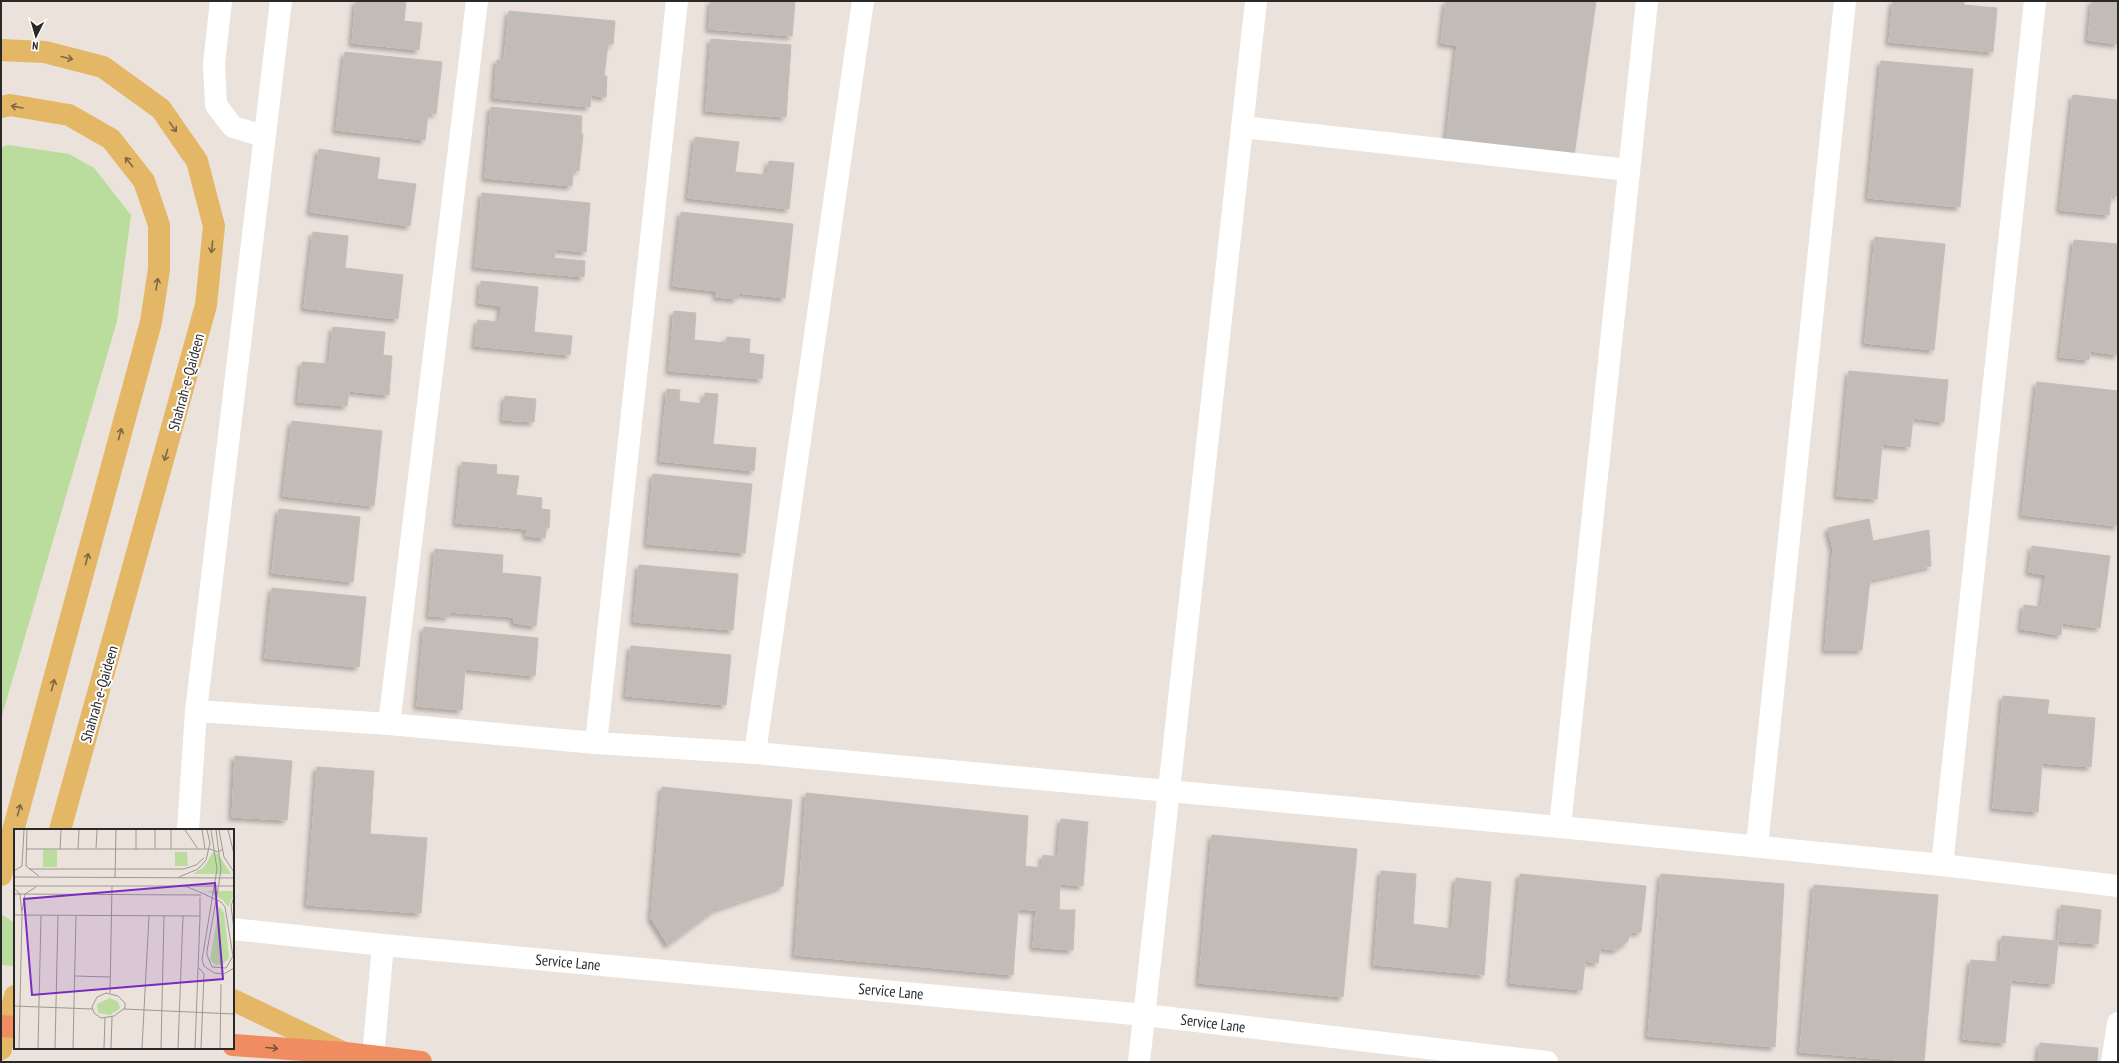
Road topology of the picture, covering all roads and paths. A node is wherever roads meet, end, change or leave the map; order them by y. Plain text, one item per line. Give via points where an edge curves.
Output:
1 (221, 1) edge
2 (281, 1) edge
3 (477, 1) edge
4 (677, 1) edge
5 (863, 1) edge
6 (1256, 1) edge
7 (1647, 1) edge
8 (1845, 1) edge
9 (2036, 1) edge
10 (1, 50) edge
11 (1, 106) edge
12 (1243, 127) junction
13 (264, 136) junction
14 (1628, 170) junction
15 (196, 711) junction
16 (388, 724) junction
17 (596, 743) junction
18 (755, 753) junction
19 (1170, 792) junction
20 (1560, 827) junction
21 (60, 829) edge
22 (188, 829) edge
23 (1758, 846) junction
24 (1942, 865) junction
25 (1, 869) edge
26 (1, 875) edge
27 (14, 877) edge
28 (2118, 886) edge
29 (234, 929) edge
30 (383, 945) junction
31 (14, 1000) edge
32 (234, 1000) edge
33 (1144, 1015) junction
34 (2118, 1023) edge
35 (1, 1026) edge
36 (14, 1027) edge
37 (234, 1044) edge
38 (1, 1049) edge
39 (345, 1053) junction
40 (373, 1058) junction
41 (421, 1062) edge
42 (1139, 1062) edge
43 (1547, 1062) edge
44 (2112, 1062) edge

1 - 13 street via 214,64 216,105 233,127
2 - 13 street
3 - 16 street
4 - 17 street
5 - 18 street
6 - 12 street
7 - 14 street
8 - 23 street
9 - 24 street
10 -> 21 main road, Shahrah-e-Qaideen via 45,52 103,67 161,109 197,161 214,226 206,305
26 -> 11 main road via 151,322 159,269 159,225 144,181 111,139 69,116 10,105
12 - 14 street
12 - 19 street
13 - 15 street
14 - 20 street
15 - 16 street
15 - 22 street
16 - 17 street
17 - 18 street
18 - 19 street
19 - 20 street
19 - 33 street
20 - 23 street
23 - 24 street
24 - 28 street
25 - 27 main road
29 - 30 street, Service Lane
30 - 33 street, Service Lane
30 - 40 street
31 - 38 main road
32 - 39 main road
33 - 42 street
33 - 43 street, Service Lane
34 - 44 street
35 - 36 highway
37 -> 39 highway
39 - 40 highway
40 - 41 highway

